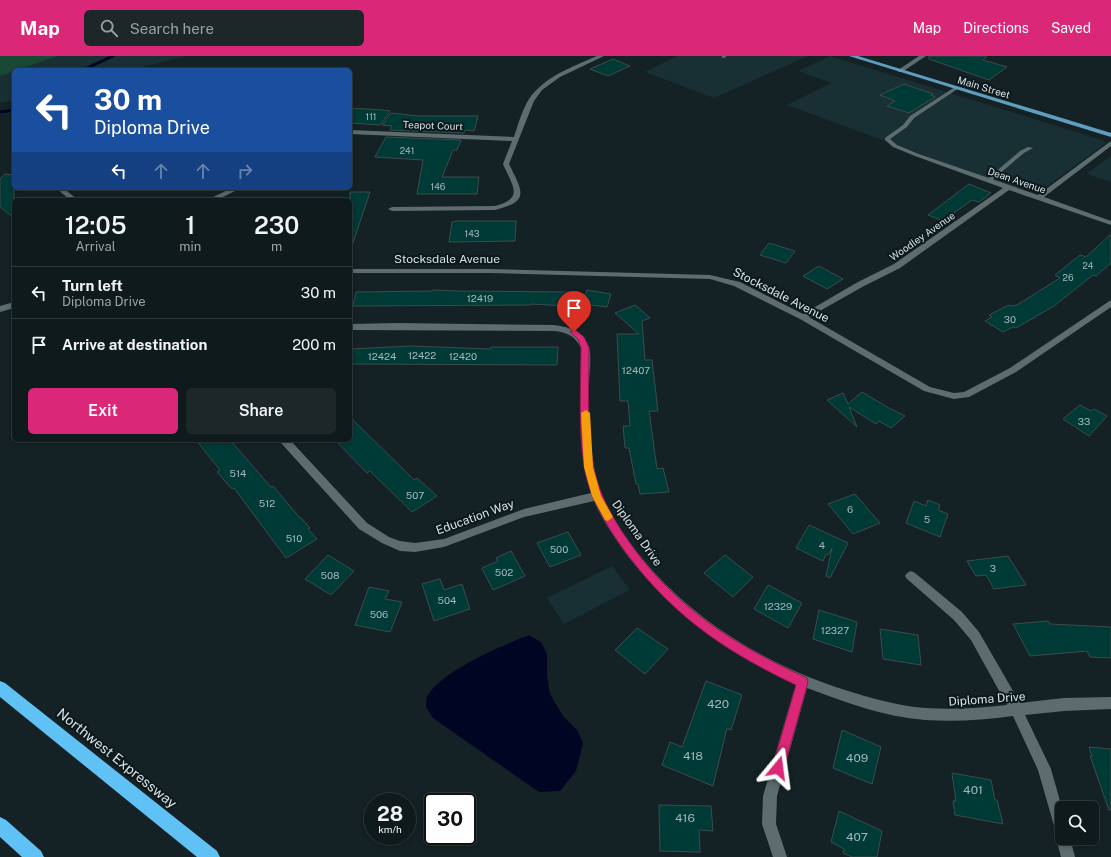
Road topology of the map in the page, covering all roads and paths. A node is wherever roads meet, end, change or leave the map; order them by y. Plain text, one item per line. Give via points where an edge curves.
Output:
1 (601, 56) edge
2 (852, 56) edge
3 (923, 56) edge
4 (900, 71) junction
5 (957, 88) junction
6 (352, 132) edge
7 (1111, 136) edge
8 (515, 139) junction
9 (1111, 143) edge
10 (1030, 148) dead end
11 (917, 155) joint
12 (988, 180) junction
13 (1007, 188) junction
14 (61, 190) edge
15 (234, 190) edge
16 (71, 198) edge
17 (216, 198) edge
18 (1038, 198) junction
19 (392, 209) dead end
20 (1111, 223) edge
21 (352, 271) edge
22 (1111, 303) edge
23 (12, 306) edge
24 (0, 309) edge
25 (803, 317) junction
26 (352, 328) edge
27 (286, 442) edge
28 (596, 496) junction
29 (911, 576) dead end
30 (803, 682) junction
31 (0, 688) edge
32 (1111, 703) edge
33 (1017, 711) junction
34 (1055, 807) edge
35 (0, 826) edge
36 (1065, 845) edge
37 (35, 857) edge
38 (211, 857) edge
39 (780, 857) edge
40 (1068, 857) edge

1 - 8 street via 558,76 540,89 531,101
2 - 4 main road, Main Street
3 - 4 street
4 - 5 main road, Main Street
5 - 7 main road, Main Street
5 - 11 lane via 912,117 905,126 887,138 895,146
6 - 8 street, Teapot Court
8 - 19 street via 506,164 517,189 514,201 495,208
9 - 18 street
10 - 12 lane
11 - 12 street, Dean Avenue
12 - 13 street, Dean Avenue
13 - 18 street, Dean Avenue
13 - 25 street, Woodley Avenue via 897,266
14 - 16 street
15 - 17 street
18 - 20 street, Dean Avenue
21 - 25 street, Stocksdale Avenue via 490,271 710,277 737,284
22 - 25 street, Stocksdale Avenue via 980,390 954,396 927,388
23 - 24 street
26 - 28 street, Diploma Drive via 566,328 574,332 581,338 585,348 586,435 589,467
27 - 28 street, Education Way via 363,526 399,546 421,548 446,543 537,508
28 - 30 street, Diploma Drive via 636,560 688,614 758,661
29 - 33 street via 958,616 975,636
30 - 33 street, Diploma Drive via 863,702 922,714 963,716
30 - 39 street via 770,796 769,824
31 - 38 highway, Northwest Expressway
32 - 33 street, Diploma Drive via 1084,702
33 - 34 street via 1044,769
35 - 37 highway
36 - 40 street

